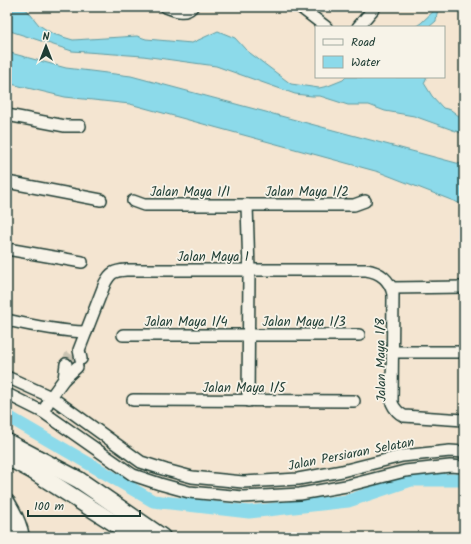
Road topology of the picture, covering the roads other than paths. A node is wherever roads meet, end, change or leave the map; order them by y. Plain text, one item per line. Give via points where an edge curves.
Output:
1 (166, 7) edge
2 (300, 7) edge
3 (375, 7) edge
4 (190, 9) edge
5 (325, 26) edge
6 (359, 26) edge
7 (7, 115) edge
8 (80, 126) dead end
9 (7, 182) edge
10 (101, 200) dead end
11 (133, 201) dead end
12 (366, 201) dead end
13 (247, 205) junction
14 (7, 249) edge
15 (82, 262) dead end
16 (249, 270) junction
17 (464, 287) edge
18 (392, 288) junction
19 (7, 320) edge
20 (86, 332) junction
21 (123, 335) dead end
22 (248, 335) junction
23 (359, 335) dead end
24 (393, 352) junction
25 (464, 352) edge
26 (7, 376) edge
27 (7, 394) edge
28 (51, 397) junction
29 (133, 400) dead end
30 (248, 401) junction
31 (354, 401) dead end
32 (43, 412) junction
33 (464, 420) edge
34 (7, 442) edge
35 (464, 452) edge
36 (7, 457) edge
37 (464, 467) edge
38 (79, 480) junction
39 (7, 502) edge
40 (21, 537) edge
41 (136, 537) edge
42 (162, 537) edge
43 (173, 537) edge

1 - 4 street via 183,12
2 - 5 street
3 - 6 street
7 - 8 street via 65,126
9 - 10 street
11 - 13 street, Jalan Maya 1/1 via 144,205
12 - 13 street, Jalan Maya 1/2 via 354,205
13 - 16 street
14 - 15 street
16 - 18 street, Jalan Maya 1 via 374,271 382,275
16 - 20 street, Jalan Maya 1 via 114,272 105,283
16 - 22 street
17 - 18 street
18 - 24 street, Jalan Maya 1/8
19 - 20 street
20 - 28 street, Jalan Maya 1 via 75,359
21 - 22 street, Jalan Maya 1/4
22 - 23 street, Jalan Maya 1/3
22 - 30 street
24 - 25 street
24 - 33 street, Jalan Maya 1/8 via 392,403 399,414
26 - 28 street, Jalan Persiaran Selatan
27 - 32 street
28 - 32 street, Jalan Maya 1
28 - 35 street, Jalan Persiaran Selatan via 142,462 192,477 243,482 298,479 402,456
29 - 30 street, Jalan Maya 1/5
30 - 31 street, Jalan Maya 1/5
32 - 37 street via 133,475 189,492 243,497 300,494 346,486 405,471
34 - 38 highway
36 - 41 highway
38 - 42 highway
38 - 43 highway
39 - 40 highway

